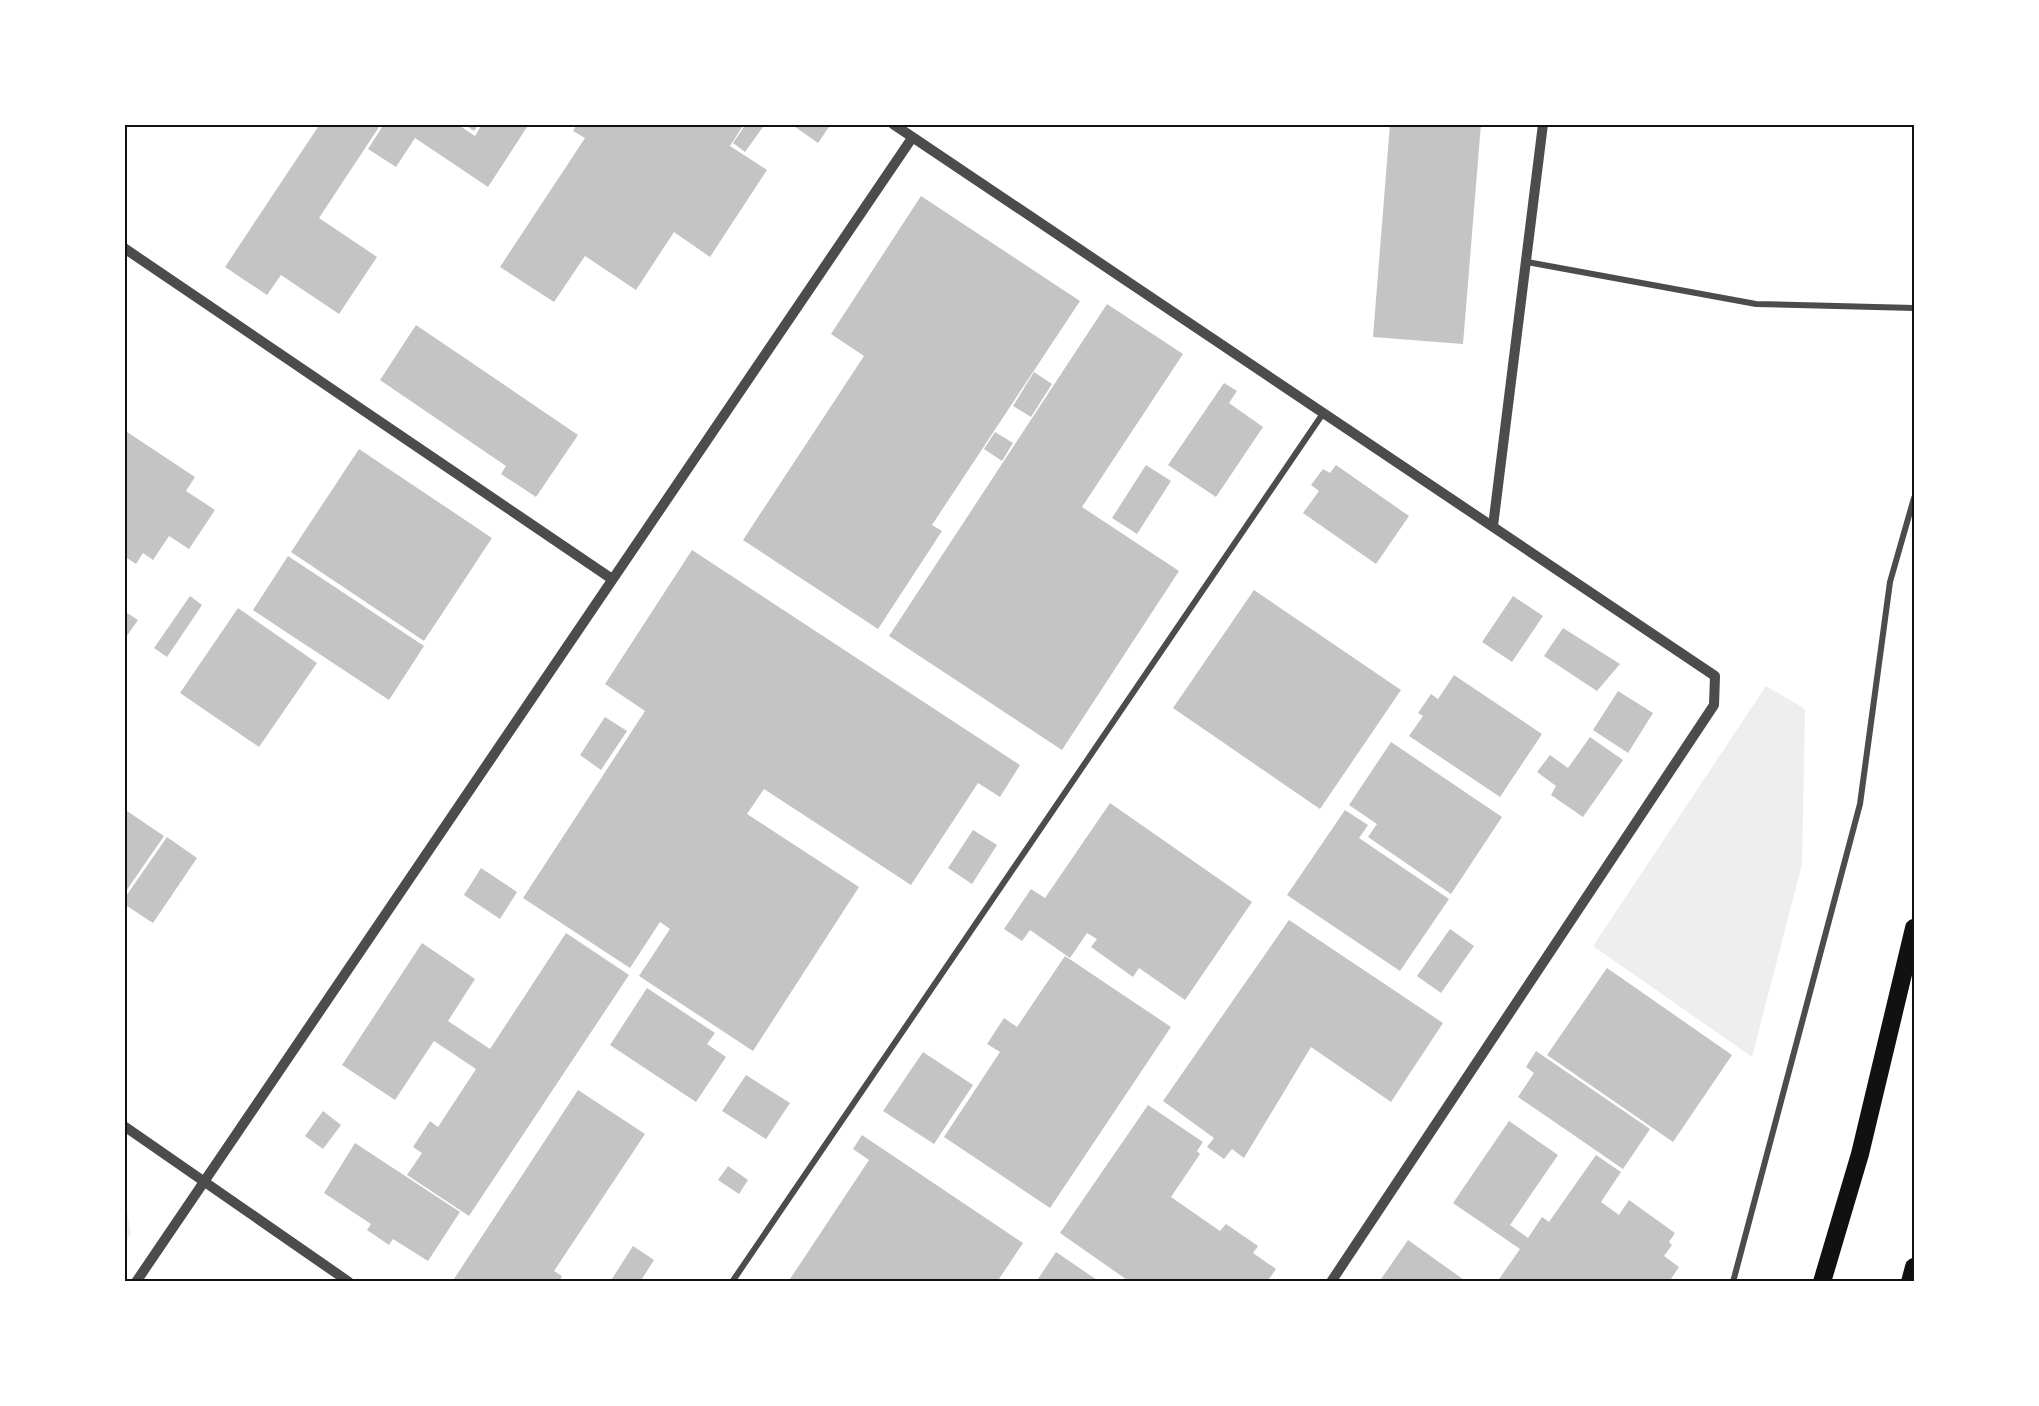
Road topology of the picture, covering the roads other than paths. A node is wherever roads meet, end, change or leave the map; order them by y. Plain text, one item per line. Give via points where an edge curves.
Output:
1 (893, 124) edge
2 (1543, 124) edge
3 (912, 138) junction
4 (124, 248) edge
5 (1527, 262) junction
6 (1914, 308) edge
7 (1324, 412) junction
8 (1914, 498) edge
9 (1493, 526) junction
10 (612, 579) junction
11 (1914, 928) edge
12 (124, 1126) edge
13 (204, 1179) junction
14 (1914, 1267) edge
15 (136, 1281) edge
16 (349, 1281) edge
17 (732, 1281) edge
18 (1331, 1281) edge
19 (1733, 1281) edge
20 (1822, 1281) edge
21 (1910, 1281) edge

1 - 3 street
2 - 5 street
3 - 7 street
3 - 10 street
4 - 10 street
5 - 6 street via 1756,304
5 - 9 street
7 - 9 street
7 - 17 street
8 - 19 street via 1890,582 1860,804
9 - 18 street via 1715,676 1714,705
10 - 13 street
11 - 20 highway via 1860,1154
12 - 13 street
13 - 15 street
13 - 16 street
14 - 21 highway

